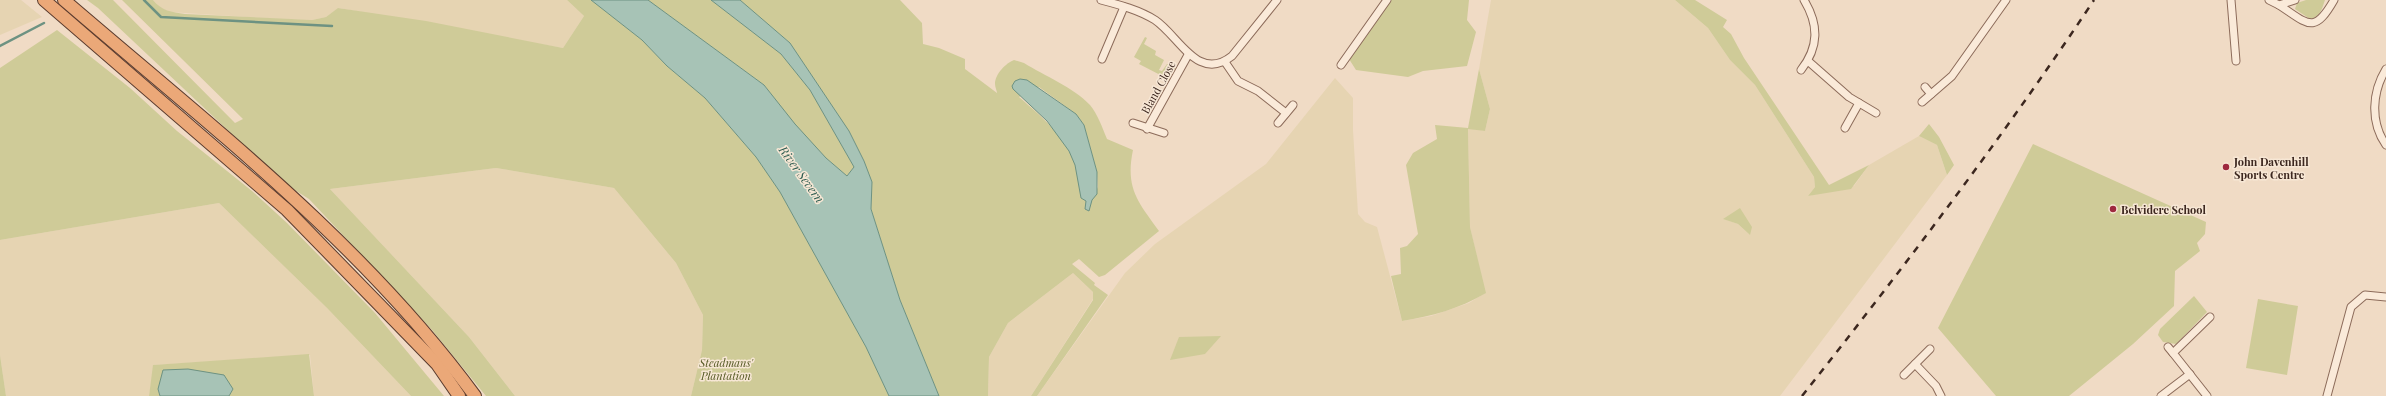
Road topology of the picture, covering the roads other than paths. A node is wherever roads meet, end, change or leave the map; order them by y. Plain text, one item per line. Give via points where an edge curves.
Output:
1 (44, 0) edge
2 (64, 0) edge
3 (1101, 0) edge
4 (1277, 0) edge
5 (1387, 0) edge
6 (1804, 0) edge
7 (2006, 0) edge
8 (2231, 0) edge
9 (2269, 0) edge
10 (2295, 0) edge
11 (2334, 0) edge
12 (2279, 6) junction
13 (1124, 7) junction
14 (1188, 55) junction
15 (1102, 59) dead end
16 (1808, 61) junction
17 (2236, 61) dead end
18 (1225, 62) junction
19 (1341, 65) dead end
20 (2386, 69) edge
21 (1801, 70) dead end
22 (1925, 87) dead end
23 (1932, 94) junction
24 (1922, 102) dead end
25 (1859, 103) junction
26 (1293, 105) dead end
27 (1286, 113) junction
28 (1876, 113) dead end
29 (1133, 123) dead end
30 (1278, 123) dead end
31 (1845, 128) dead end
32 (1147, 129) junction
33 (1164, 133) dead end
34 (2386, 145) edge
35 (2386, 297) edge
36 (2210, 317) dead end
37 (2204, 324) junction
38 (2209, 329) dead end
39 (2168, 347) dead end
40 (1930, 349) dead end
41 (2173, 353) junction
42 (1915, 364) junction
43 (2190, 374) junction
44 (1904, 375) dead end
45 (459, 396) edge
46 (475, 396) edge
47 (1942, 396) edge
48 (2161, 396) edge
49 (2207, 396) edge
50 (2327, 396) edge

1 - 45 highway via 287,210 437,364
2 - 46 highway via 306,208 413,318 447,357
3 - 13 street
4 - 18 street
5 - 19 street
6 - 16 street via 1814,22 1816,34
7 - 23 street via 1952,76
8 - 17 street
9 - 12 street
10 - 12 street
11 - 12 street via 2322,20 2313,23 2305,22
13 - 14 street via 1142,12 1164,26
13 - 15 street
14 - 18 street via 1209,64
14 - 32 street, Bland Close
16 - 21 street
16 - 25 street
18 - 27 street via 1238,81 1258,91
20 - 34 street via 2374,101 2378,131
22 - 23 street
23 - 24 street
25 - 28 street
25 - 31 street
26 - 27 street
27 - 30 street
29 - 32 street, Bland Close
32 - 33 street, Bland Close
35 - 50 street via 2365,295 2351,307
36 - 37 street
37 - 38 street
37 - 41 street
39 - 41 street
40 - 42 street
41 - 43 street
42 - 44 street
42 - 47 street
43 - 48 street
43 - 49 street

